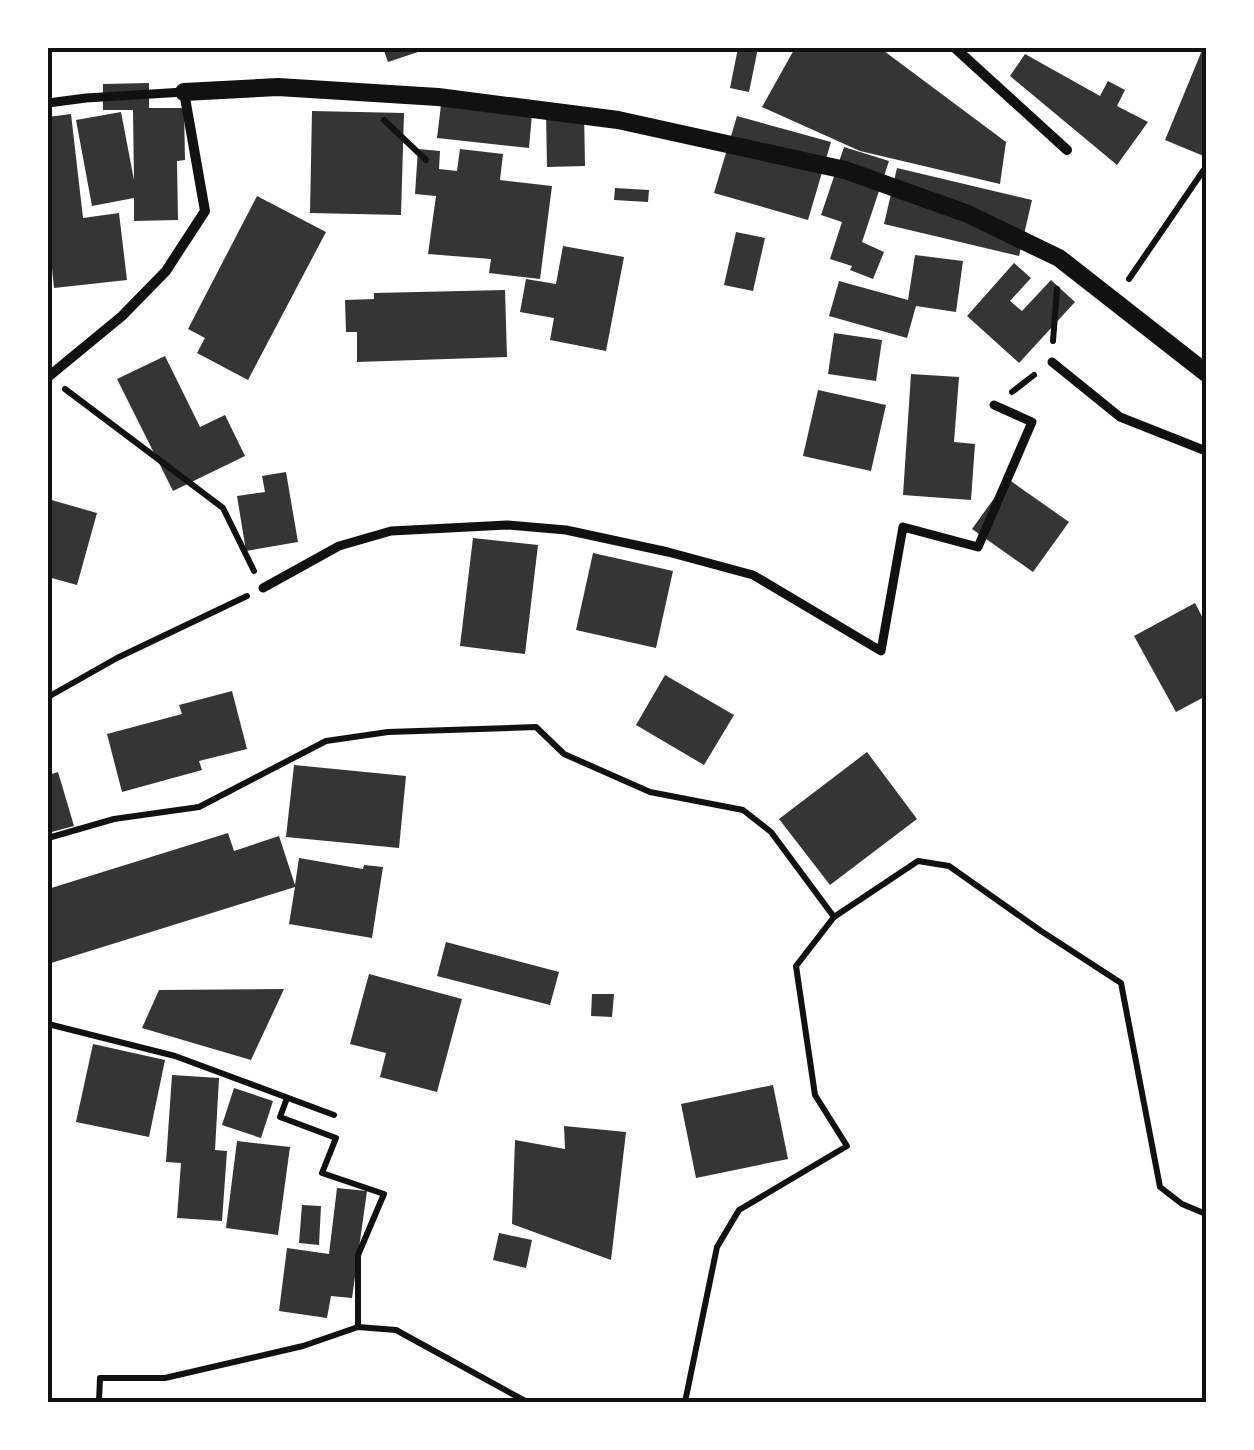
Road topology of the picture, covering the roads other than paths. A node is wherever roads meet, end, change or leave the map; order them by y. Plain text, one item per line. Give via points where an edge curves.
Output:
1 (955, 48) edge
2 (184, 92) junction
3 (48, 104) edge
4 (1067, 150) dead end
5 (1052, 362) dead end
6 (1206, 374) edge
7 (48, 376) edge
8 (994, 405) dead end
9 (1206, 451) edge
10 (263, 588) road end

1 - 4 street
2 - 3 street
2 - 6 street via 278,87 438,97 618,120 845,170 968,214 1059,258
2 - 7 street via 205,211 166,271
5 - 9 street via 1120,417
8 - 10 street via 1032,422 978,547 904,527 880,651 754,575 566,530 507,525 391,531 339,546

